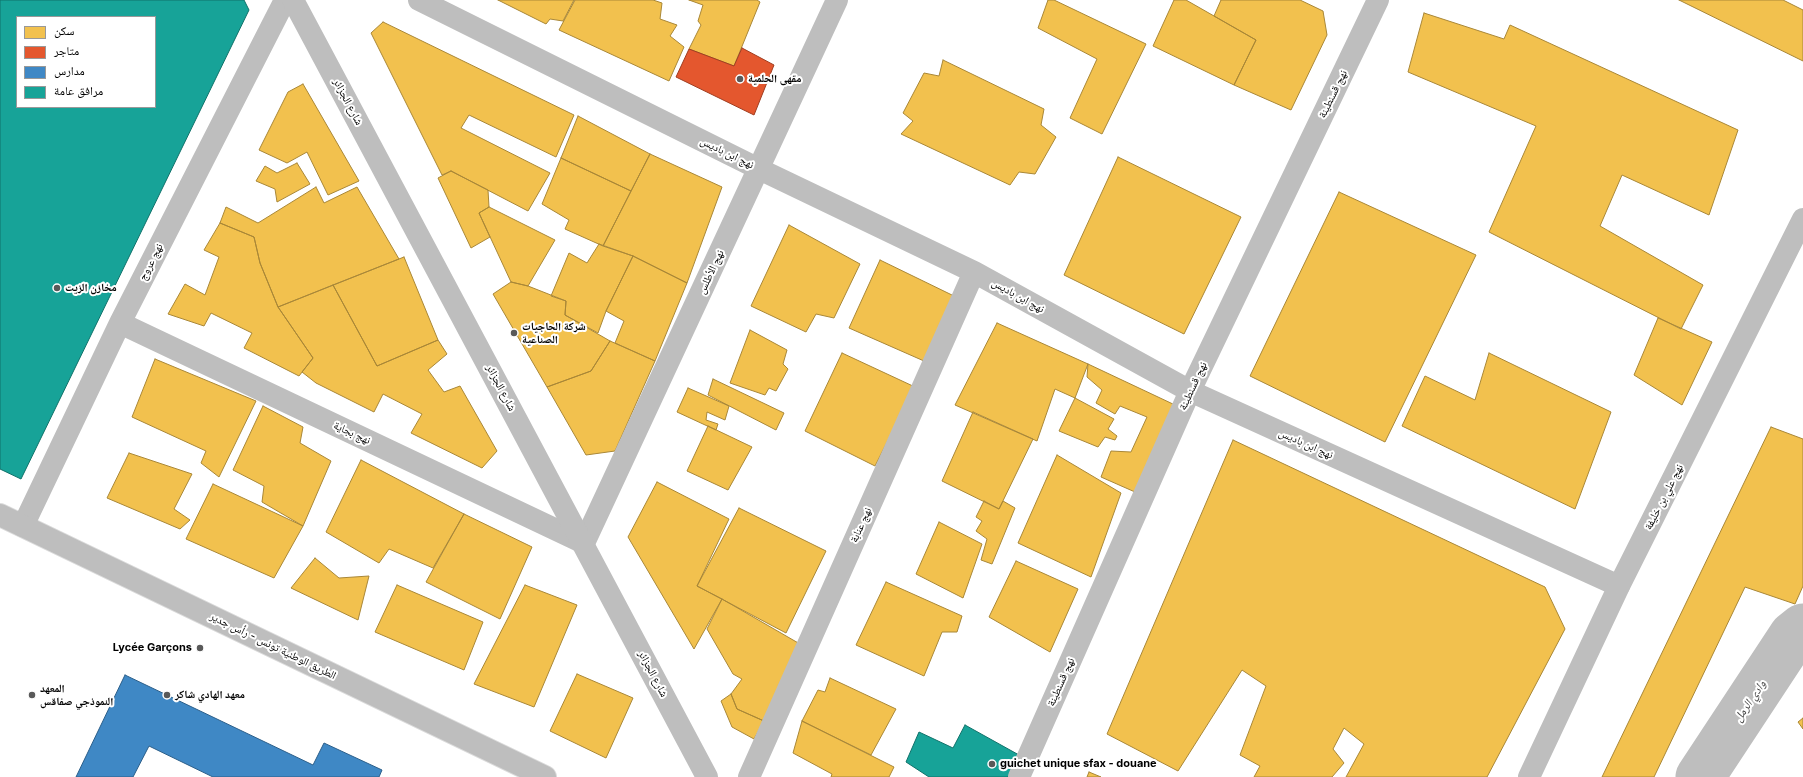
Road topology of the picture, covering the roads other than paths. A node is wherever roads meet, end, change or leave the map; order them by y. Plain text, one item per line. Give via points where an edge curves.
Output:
1 (285, 0) edge
2 (293, 0) edge
3 (419, 0) edge
4 (837, 0) edge
5 (1371, 2) edge
6 (759, 169) junction
7 (1803, 219) edge
8 (974, 272) junction
9 (120, 323) junction
10 (1190, 391) junction
11 (0, 515) edge
12 (23, 526) junction
13 (584, 543) junction
14 (1619, 586) junction
15 (545, 777) edge
16 (706, 777) edge
17 (749, 777) edge
18 (1020, 777) edge
19 (1529, 777) edge

1 - 9 street, نهج عروج
2 - 13 street, شارع الجزائر
3 - 6 street, نهج ابن باديس
4 - 6 street, نهج الأطلس
5 - 10 street, نهج قسنطينة
6 - 8 street, نهج ابن باديس
6 - 13 street, نهج الأطلس
7 - 14 street, نهج علي بن خليفة
8 - 10 street, نهج ابن باديس
8 - 17 street, نهج عنابة
9 - 12 street, نهج عروج
9 - 13 street, نهج بجاية
10 - 14 street, نهج ابن باديس
10 - 18 street, نهج قسنطينة
11 - 12 street, الطريق الوطنية تونس - رأس جدير
12 - 15 street, الطريق الوطنية تونس - رأس جدير
13 - 16 street, شارع الجزائر
14 - 19 street, نهج علي بن خليفة

